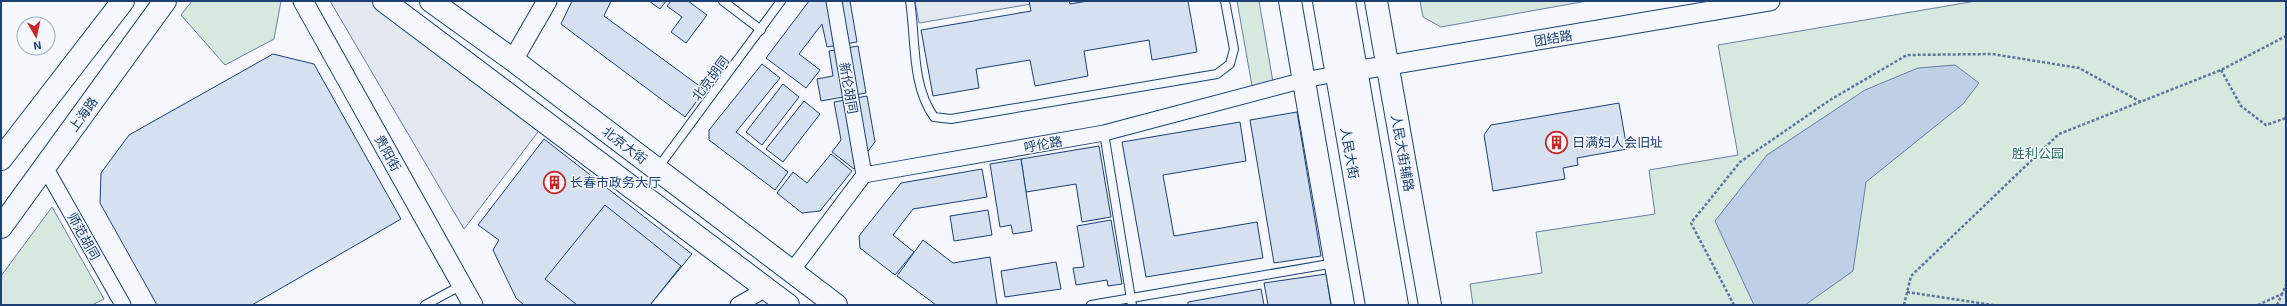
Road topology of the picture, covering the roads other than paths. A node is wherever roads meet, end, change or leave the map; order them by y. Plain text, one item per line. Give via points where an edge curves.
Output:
1 (123, 1) edge
2 (165, 1) edge
3 (302, 1) edge
4 (384, 1) edge
5 (431, 1) edge
6 (548, 1) edge
7 (724, 1) edge
8 (781, 1) edge
9 (834, 1) edge
10 (910, 1) edge
11 (1225, 1) edge
12 (1290, 1) edge
13 (1324, 1) edge
14 (1344, 1) edge
15 (1376, 1) edge
16 (1770, 1) edge
17 (761, 30) junction
18 (513, 60) junction
19 (1388, 66) junction
20 (1346, 72) junction
21 (1304, 80) junction
22 (1104, 133) junction
23 (1, 158) edge
24 (45, 167) junction
25 (657, 169) junction
26 (864, 175) junction
27 (1, 227) edge
28 (1336, 263) junction
29 (791, 272) junction
30 (462, 285) junction
31 (766, 289) junction
32 (1132, 301) edge
33 (119, 304) edge
34 (425, 305) edge
35 (473, 305) edge
36 (738, 305) edge
37 (788, 305) edge
38 (836, 305) edge
39 (1091, 305) edge
40 (1343, 305) edge
41 (1377, 305) edge
42 (1397, 305) edge
43 (1430, 305) edge

1 - 23 main road
2 - 24 main road, 上海路
3 - 30 street, 贵阳街
4 - 31 main road
5 - 18 main road, 北京大街
6 - 18 street
7 - 17 lane
8 - 17 lane, 北京胡同
9 - 26 street, 新伦胡同
10 - 11 lane via 912,32 924,104 934,117 951,119 1217,74 1230,64 1234,49
12 - 21 main road
13 - 20 main road, 人民大街
14 - 20 main road, 人民大街
15 - 19 main road, 人民大街辅路
16 - 19 street, 团结路
17 - 25 lane, 北京胡同
18 - 25 main road, 北京大街
19 - 20 street, 团结路
19 - 43 main road, 人民大街辅路
20 - 21 street, 呼伦路
20 - 41 main road, 人民大街
20 - 42 main road, 人民大街
21 - 22 street, 呼伦路
21 - 28 main road
22 - 26 street, 呼伦路
22 - 32 lane
24 - 27 main road, 上海路
24 - 33 street, 师范胡同
25 - 29 main road, 北京大街
26 - 29 street
28 - 32 lane
28 - 40 main road
29 - 38 main road, 北京大街
30 - 34 lane
30 - 35 street, 贵阳街
31 - 36 street
31 - 37 main road
32 - 39 lane

